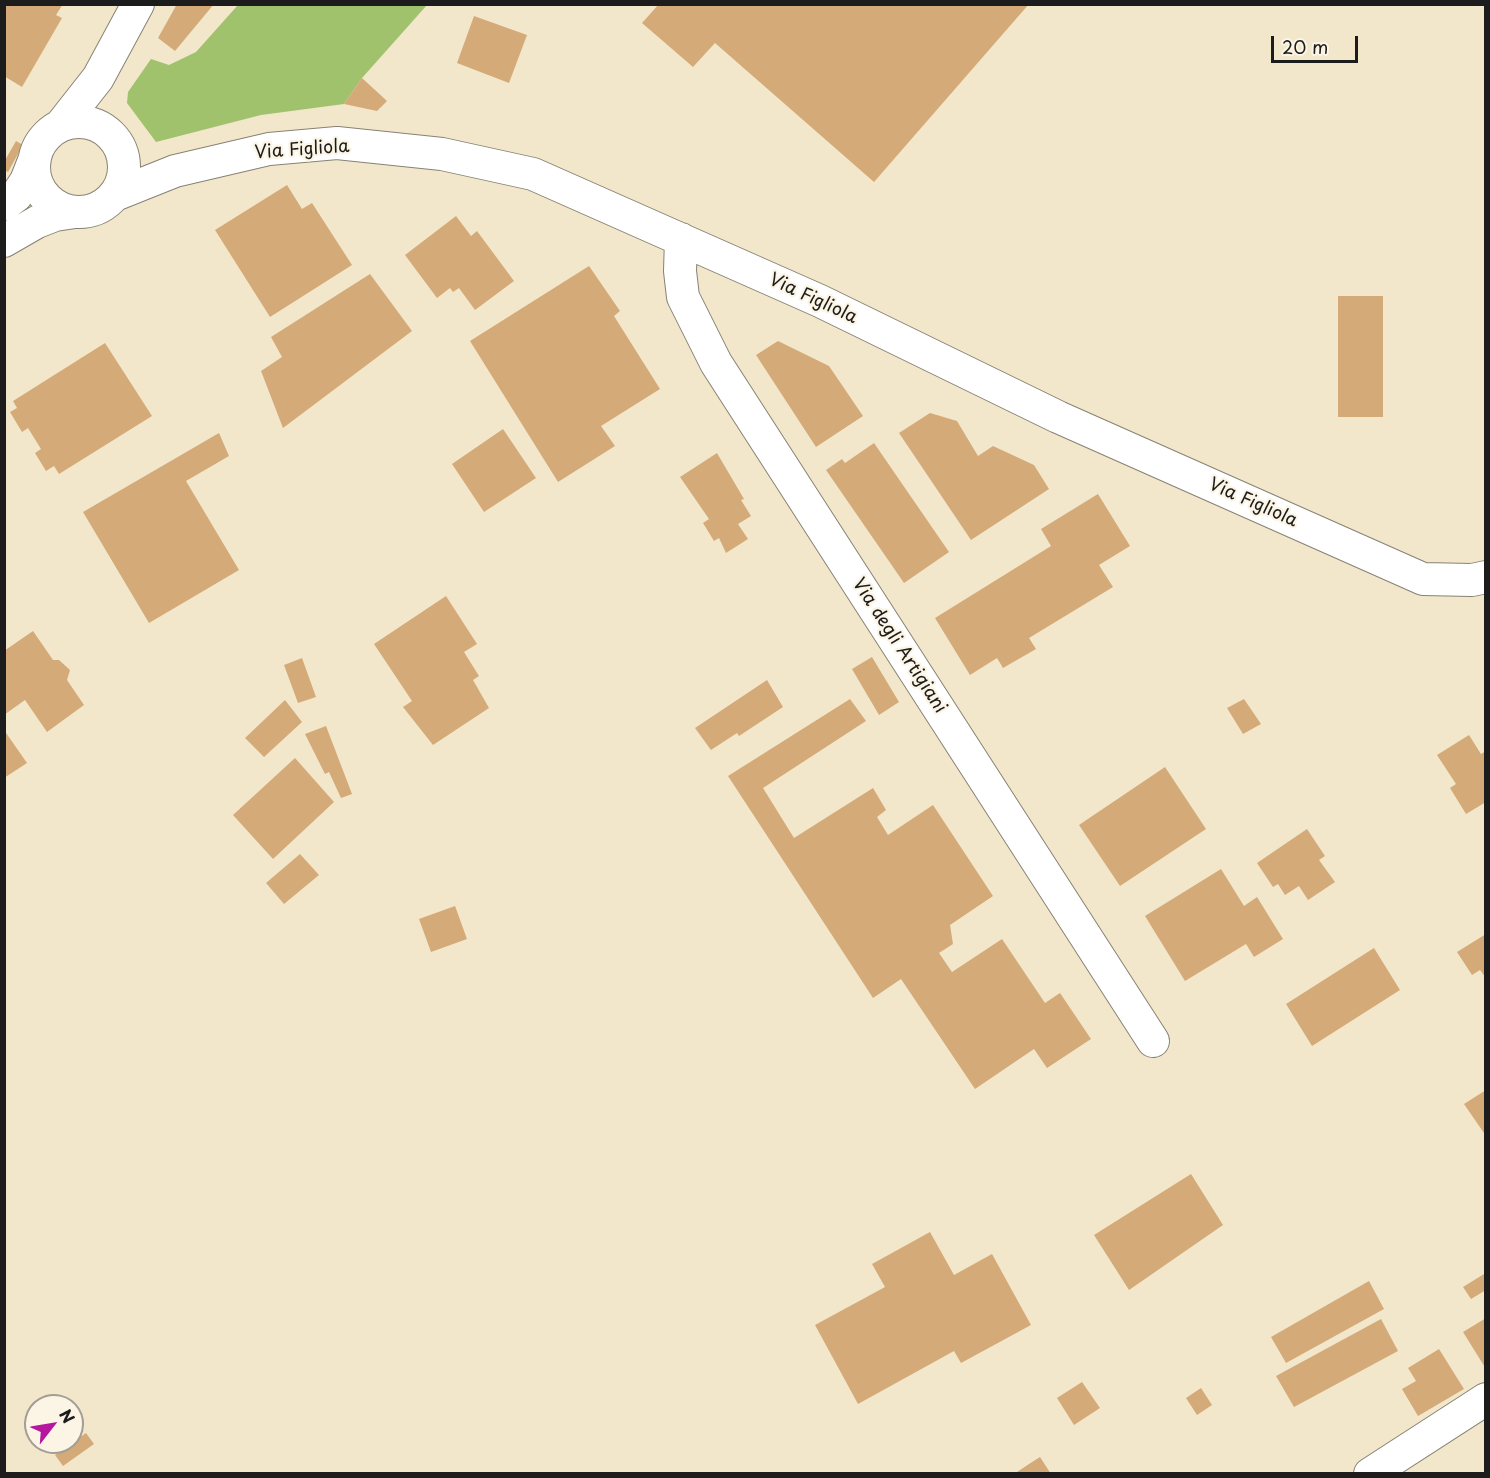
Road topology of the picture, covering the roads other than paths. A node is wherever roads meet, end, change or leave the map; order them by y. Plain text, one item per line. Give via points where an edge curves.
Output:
1 (138, 4) edge
2 (98, 78) junction
3 (61, 125) junction
4 (112, 140) junction
5 (35, 158) junction
6 (175, 171) junction
7 (115, 195) junction
8 (4, 205) edge
9 (75, 212) junction
10 (681, 239) junction
11 (4, 241) edge
12 (1485, 578) edge
13 (1153, 1041) dead end
14 (1485, 1399) edge
15 (1370, 1473) edge

1 - 2 street
2 - 3 street
2 - 4 street
3 - 4 street via 89,123
3 - 5 street via 40,144
4 - 6 street
4 - 7 street via 125,166
5 - 8 street via 26,181
5 - 9 street via 38,186 47,199
6 - 7 street, Via Figliola
6 - 10 street, Via Figliola via 269,148 337,143 442,154 533,174
7 - 9 street via 90,211
9 - 11 street via 55,215
10 - 12 street, Via Figliola via 1058,417 1423,579
10 - 13 street, Via degli Artigiani via 683,297 716,363
14 - 15 street

